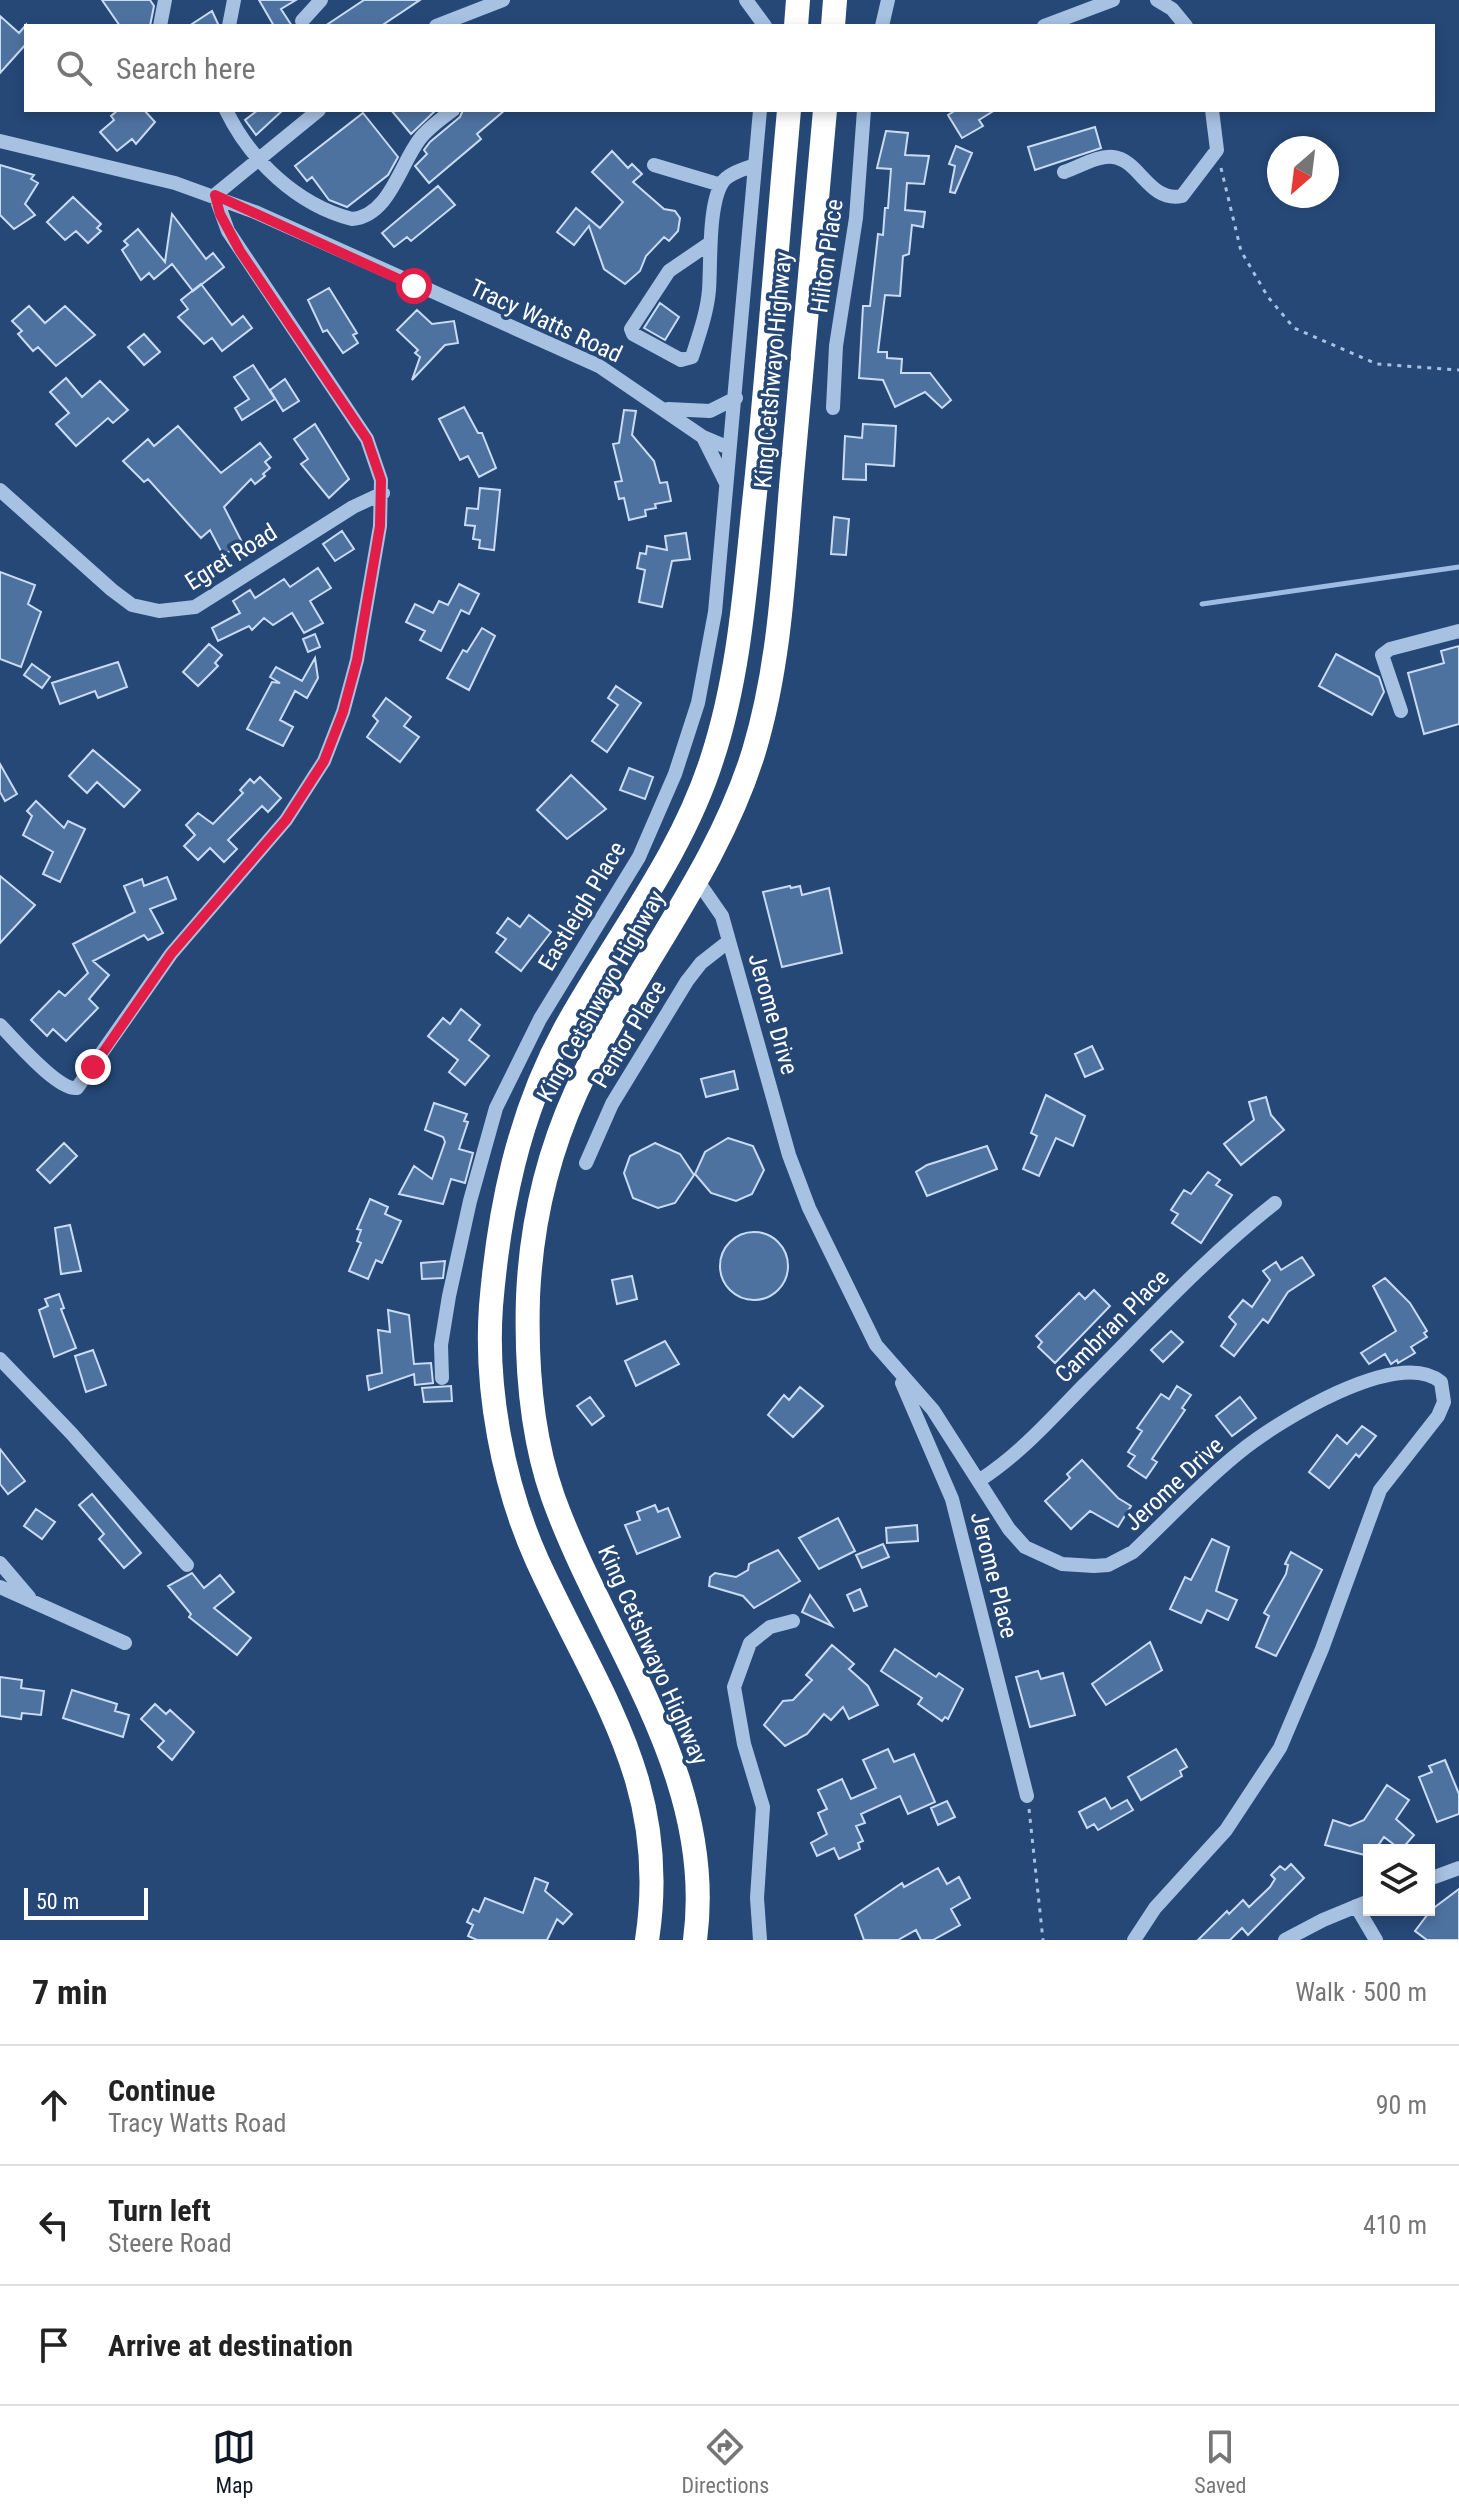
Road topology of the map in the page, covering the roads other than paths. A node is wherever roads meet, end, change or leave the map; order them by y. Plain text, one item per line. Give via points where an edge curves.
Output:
1 (165, 0) edge
2 (234, 0) edge
3 (321, 0) edge
4 (503, 0) edge
5 (746, 0) edge
6 (798, 0) edge
7 (835, 0) edge
8 (888, 0) edge
9 (1113, 0) edge
10 (1157, 0) edge
11 (302, 21) dead end
12 (160, 24) edge
13 (229, 24) edge
14 (441, 24) edge
15 (764, 24) edge
16 (796, 24) edge
17 (833, 24) edge
18 (882, 24) edge
19 (1049, 24) edge
20 (1184, 24) edge
21 (227, 112) edge
22 (317, 112) edge
23 (451, 112) edge
24 (760, 112) edge
25 (789, 112) edge
26 (825, 112) edge
27 (864, 112) edge
28 (1212, 112) edge
29 (0, 141) edge
30 (257, 160) junction
31 (654, 165) dead end
32 (755, 165) junction
33 (1064, 172) dead end
34 (721, 185) junction
35 (215, 195) junction
36 (710, 243) junction
37 (736, 398) junction
38 (664, 408) junction
39 (833, 408) dead end
40 (703, 437) junction
41 (729, 448) junction
42 (726, 483) junction
43 (0, 490) edge
44 (383, 493) junction
45 (1459, 631) edge
46 (1401, 711) dead end
47 (697, 880) junction
48 (729, 941) junction
49 (0, 1025) edge
50 (586, 1163) dead end
51 (1275, 1203) dead end
52 (0, 1359) edge
53 (897, 1372) junction
54 (442, 1378) dead end
55 (980, 1480) junction
56 (0, 1563) edge
57 (187, 1565) dead end
58 (0, 1587) edge
59 (31, 1600) junction
60 (793, 1621) dead end
61 (125, 1643) dead end
62 (1027, 1796) road end
63 (1459, 1868) edge
64 (1435, 1877) edge
65 (1362, 1904) edge
66 (647, 1940) edge
67 (695, 1940) edge
68 (760, 1940) edge
69 (1134, 1940) edge
70 (1285, 1940) edge
71 (1376, 1940) edge

1 - 12 street
2 - 13 street
3 - 11 street
4 - 14 street
5 - 15 street
6 - 16 highway
7 - 17 highway
8 - 18 street
9 - 19 street
10 - 20 street
21 - 30 street
22 - 30 street
23 - 30 street via 419,139 393,188 358,219 341,217 310,201
24 - 32 street
25 - 66 highway, King Cetshwayo Highway via 746,582 724,717 678,839 540,1080 504,1193 492,1302 492,1374 517,1501 535,1555 633,1761 645,1799 654,1855
26 - 47 highway, King Cetshwayo Highway via 770,690 736,801
27 - 39 street, Hilton Place
28 - 33 street via 1217,150 1188,192 1176,197 1149,186 1111,157
29 - 35 street, Tracy Watts Road
30 - 35 street
31 - 34 street
32 - 34 street
32 - 37 street
34 - 36 street
35 - 38 street, Tracy Watts Road via 552,343
35 - 44 street via 240,251 367,439
36 - 36 street via 704,320 692,357 681,360 631,329 669,271
37 - 38 street, Tracy Watts Road via 710,411
37 - 41 street
38 - 40 street, Tracy Watts Road
40 - 41 street, Tracy Watts Road
40 - 42 street
41 - 42 street, Eastleigh Place
42 - 54 street, Eastleigh Place via 715,612 698,703 639,857 540,1019 496,1108 449,1296
43 - 44 street, Egret Road via 132,605 148,611 183,611 205,601
44 - 49 street via 357,660 343,712 324,761 286,820 171,954 73,1089 53,1077
45 - 46 street via 1382,655
47 - 48 street, Jerome Drive via 722,916
47 - 67 highway, King Cetshwayo Highway via 624,1002 567,1113 537,1215 528,1299 532,1395 551,1493 673,1759 695,1844
48 - 50 street, Pentor Place via 687,981 612,1104
48 - 53 street, Jerome Drive via 809,1208 861,1320
51 - 55 street, Cambrian Place via 1166,1302 1025,1445
52 - 57 street
53 - 55 street, Jerome Drive via 933,1410
53 - 62 street, Jerome Place via 952,1499
55 - 69 street, Jerome Drive via 1025,1547 1062,1564 1108,1565 1133,1552 1240,1452 1287,1418 1374,1379 1408,1372 1433,1375 1441,1382 1438,1416 1380,1490 1280,1748 1226,1830 1155,1908
56 - 59 street
58 - 59 street
59 - 61 street
60 - 68 street via 770,1627 750,1643 734,1687 763,1807
63 - 64 street
65 - 70 street
65 - 71 street

